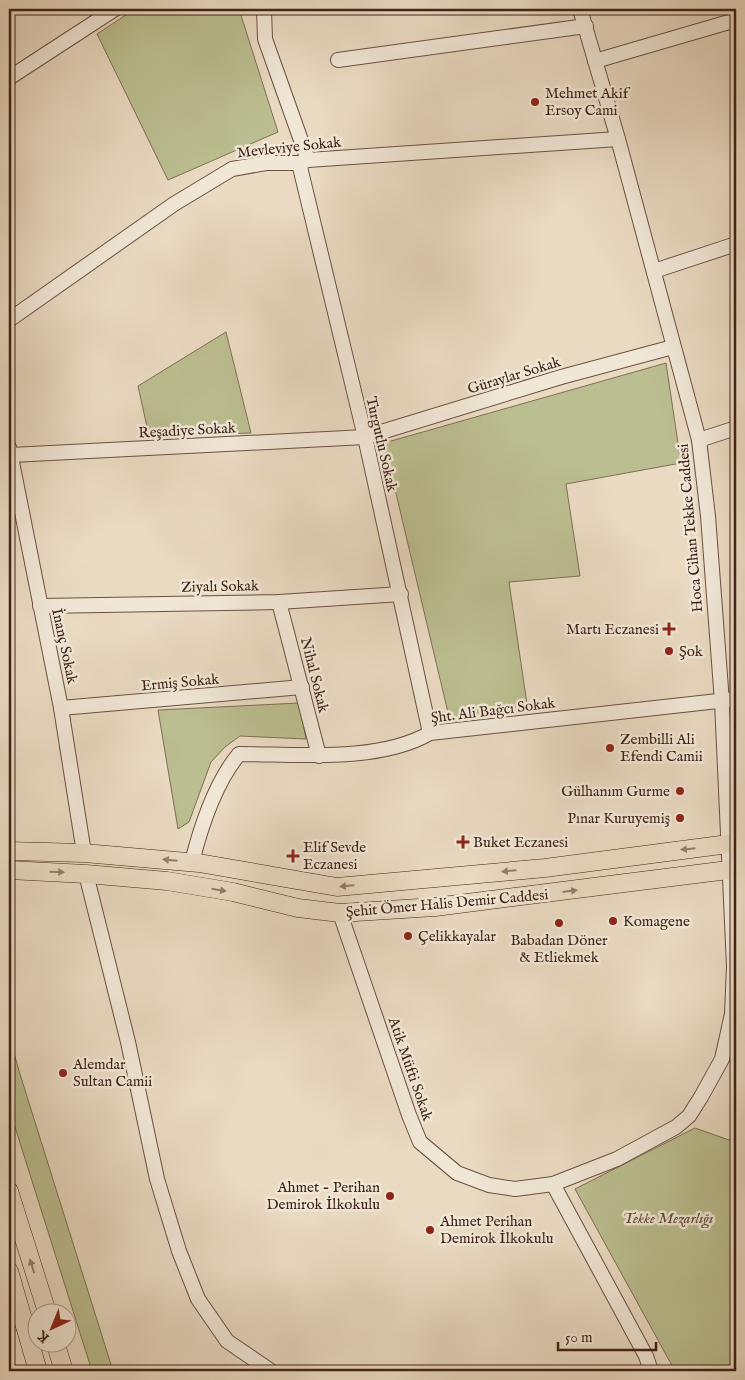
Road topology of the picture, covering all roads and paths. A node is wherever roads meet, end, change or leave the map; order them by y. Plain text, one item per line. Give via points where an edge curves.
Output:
1 (115, 9) edge
2 (264, 9) edge
3 (580, 9) edge
4 (736, 20) edge
5 (586, 26) junction
6 (338, 60) dead end
7 (594, 61) junction
8 (9, 78) edge
9 (618, 139) junction
10 (303, 162) junction
11 (736, 244) edge
12 (654, 271) junction
13 (9, 320) edge
14 (673, 347) junction
15 (736, 428) edge
16 (365, 437) junction
17 (699, 440) junction
18 (736, 440) edge
19 (10, 451) edge
20 (401, 594) junction
21 (280, 602) junction
22 (40, 606) junction
23 (302, 688) junction
24 (736, 699) edge
25 (722, 702) junction
26 (61, 708) junction
27 (430, 733) junction
28 (318, 756) junction
29 (732, 844) edge
30 (9, 851) edge
31 (84, 853) junction
32 (192, 862) junction
33 (9, 870) edge
34 (732, 870) edge
35 (86, 874) junction
36 (340, 913) junction
37 (735, 968) edge
38 (553, 1184) junction
39 (9, 1191) edge
40 (9, 1271) edge
41 (44, 1302) edge
42 (59, 1352) edge
43 (38, 1371) edge
44 (64, 1371) edge
45 (271, 1371) edge
46 (651, 1371) edge

1 - 8 street
2 - 10 street, Turgutlu Sokak via 265,39
3 - 5 street, Hoca Cihan Tekke Caddesi
4 - 7 street
5 - 6 street
5 - 7 street, Hoca Cihan Tekke Caddesi
7 - 9 street, Hoca Cihan Tekke Caddesi
9 - 10 street, Mevleviye Sokak
9 - 12 street, Hoca Cihan Tekke Caddesi
10 - 13 street, Mevleviye Sokak via 266,162 232,169 174,204
10 - 16 street, Turgutlu Sokak
11 - 12 street
12 - 14 street, Hoca Cihan Tekke Caddesi
14 - 16 street, Güraylar Sokak via 561,377
14 - 17 street, Hoca Cihan Tekke Caddesi
15 - 17 street
16 - 19 street, Reşadiye Sokak
16 - 20 street, Turgutlu Sokak
17 - 18 street
17 - 25 street, Hoca Cihan Tekke Caddesi
19 - 22 street, İnanç Sokak
20 - 21 street, Ziyalı Sokak
20 - 27 street, Turgutlu Sokak
21 - 22 street, Ziyalı Sokak
21 - 23 street, Nihal Sokak
22 - 26 street, İnanç Sokak
23 - 26 street, Ermiş Sokak
23 - 28 street, Nihal Sokak
24 - 25 street, Şht. Ali Bağcı Sokak
25 - 27 street, Şht. Ali Bağcı Sokak
25 - 29 street, Hoca Cihan Tekke Caddesi
26 - 31 street, İnanç Sokak
27 - 28 street, Şht. Ali Bağcı Sokak via 403,745
28 - 32 street, Şht. Ali Bağcı Sokak via 239,754 229,766 216,794
29 -> 32 main road, Şehit Ömer Halis Demir Caddesi via 545,868 336,886
29 - 34 street, Hoca Cihan Tekke Caddesi
30 - 31 main road, Şehit Ömer Halis Demir Caddesi
32 -> 31 main road, Şehit Ömer Halis Demir Caddesi
33 -> 35 main road, Şehit Ömer Halis Demir Caddesi
36 -> 34 main road, Şehit Ömer Halis Demir Caddesi via 435,907
34 - 37 street, Hoca Cihan Tekke Caddesi
35 -> 36 main road, Şehit Ömer Halis Demir Caddesi via 167,881 233,892 298,908
35 - 45 street via 128,1042 157,1179 179,1252 198,1299 227,1341
36 - 38 street, Atik Müfti Sokak via 420,1142 457,1173 489,1185 515,1189
37 - 38 street, Atik Müfti Sokak via 732,1014 722,1059 689,1116 661,1137 617,1159
38 - 46 street via 646,1356
41 -> 39 main road
40 - 43 main road
42 - 44 main road

